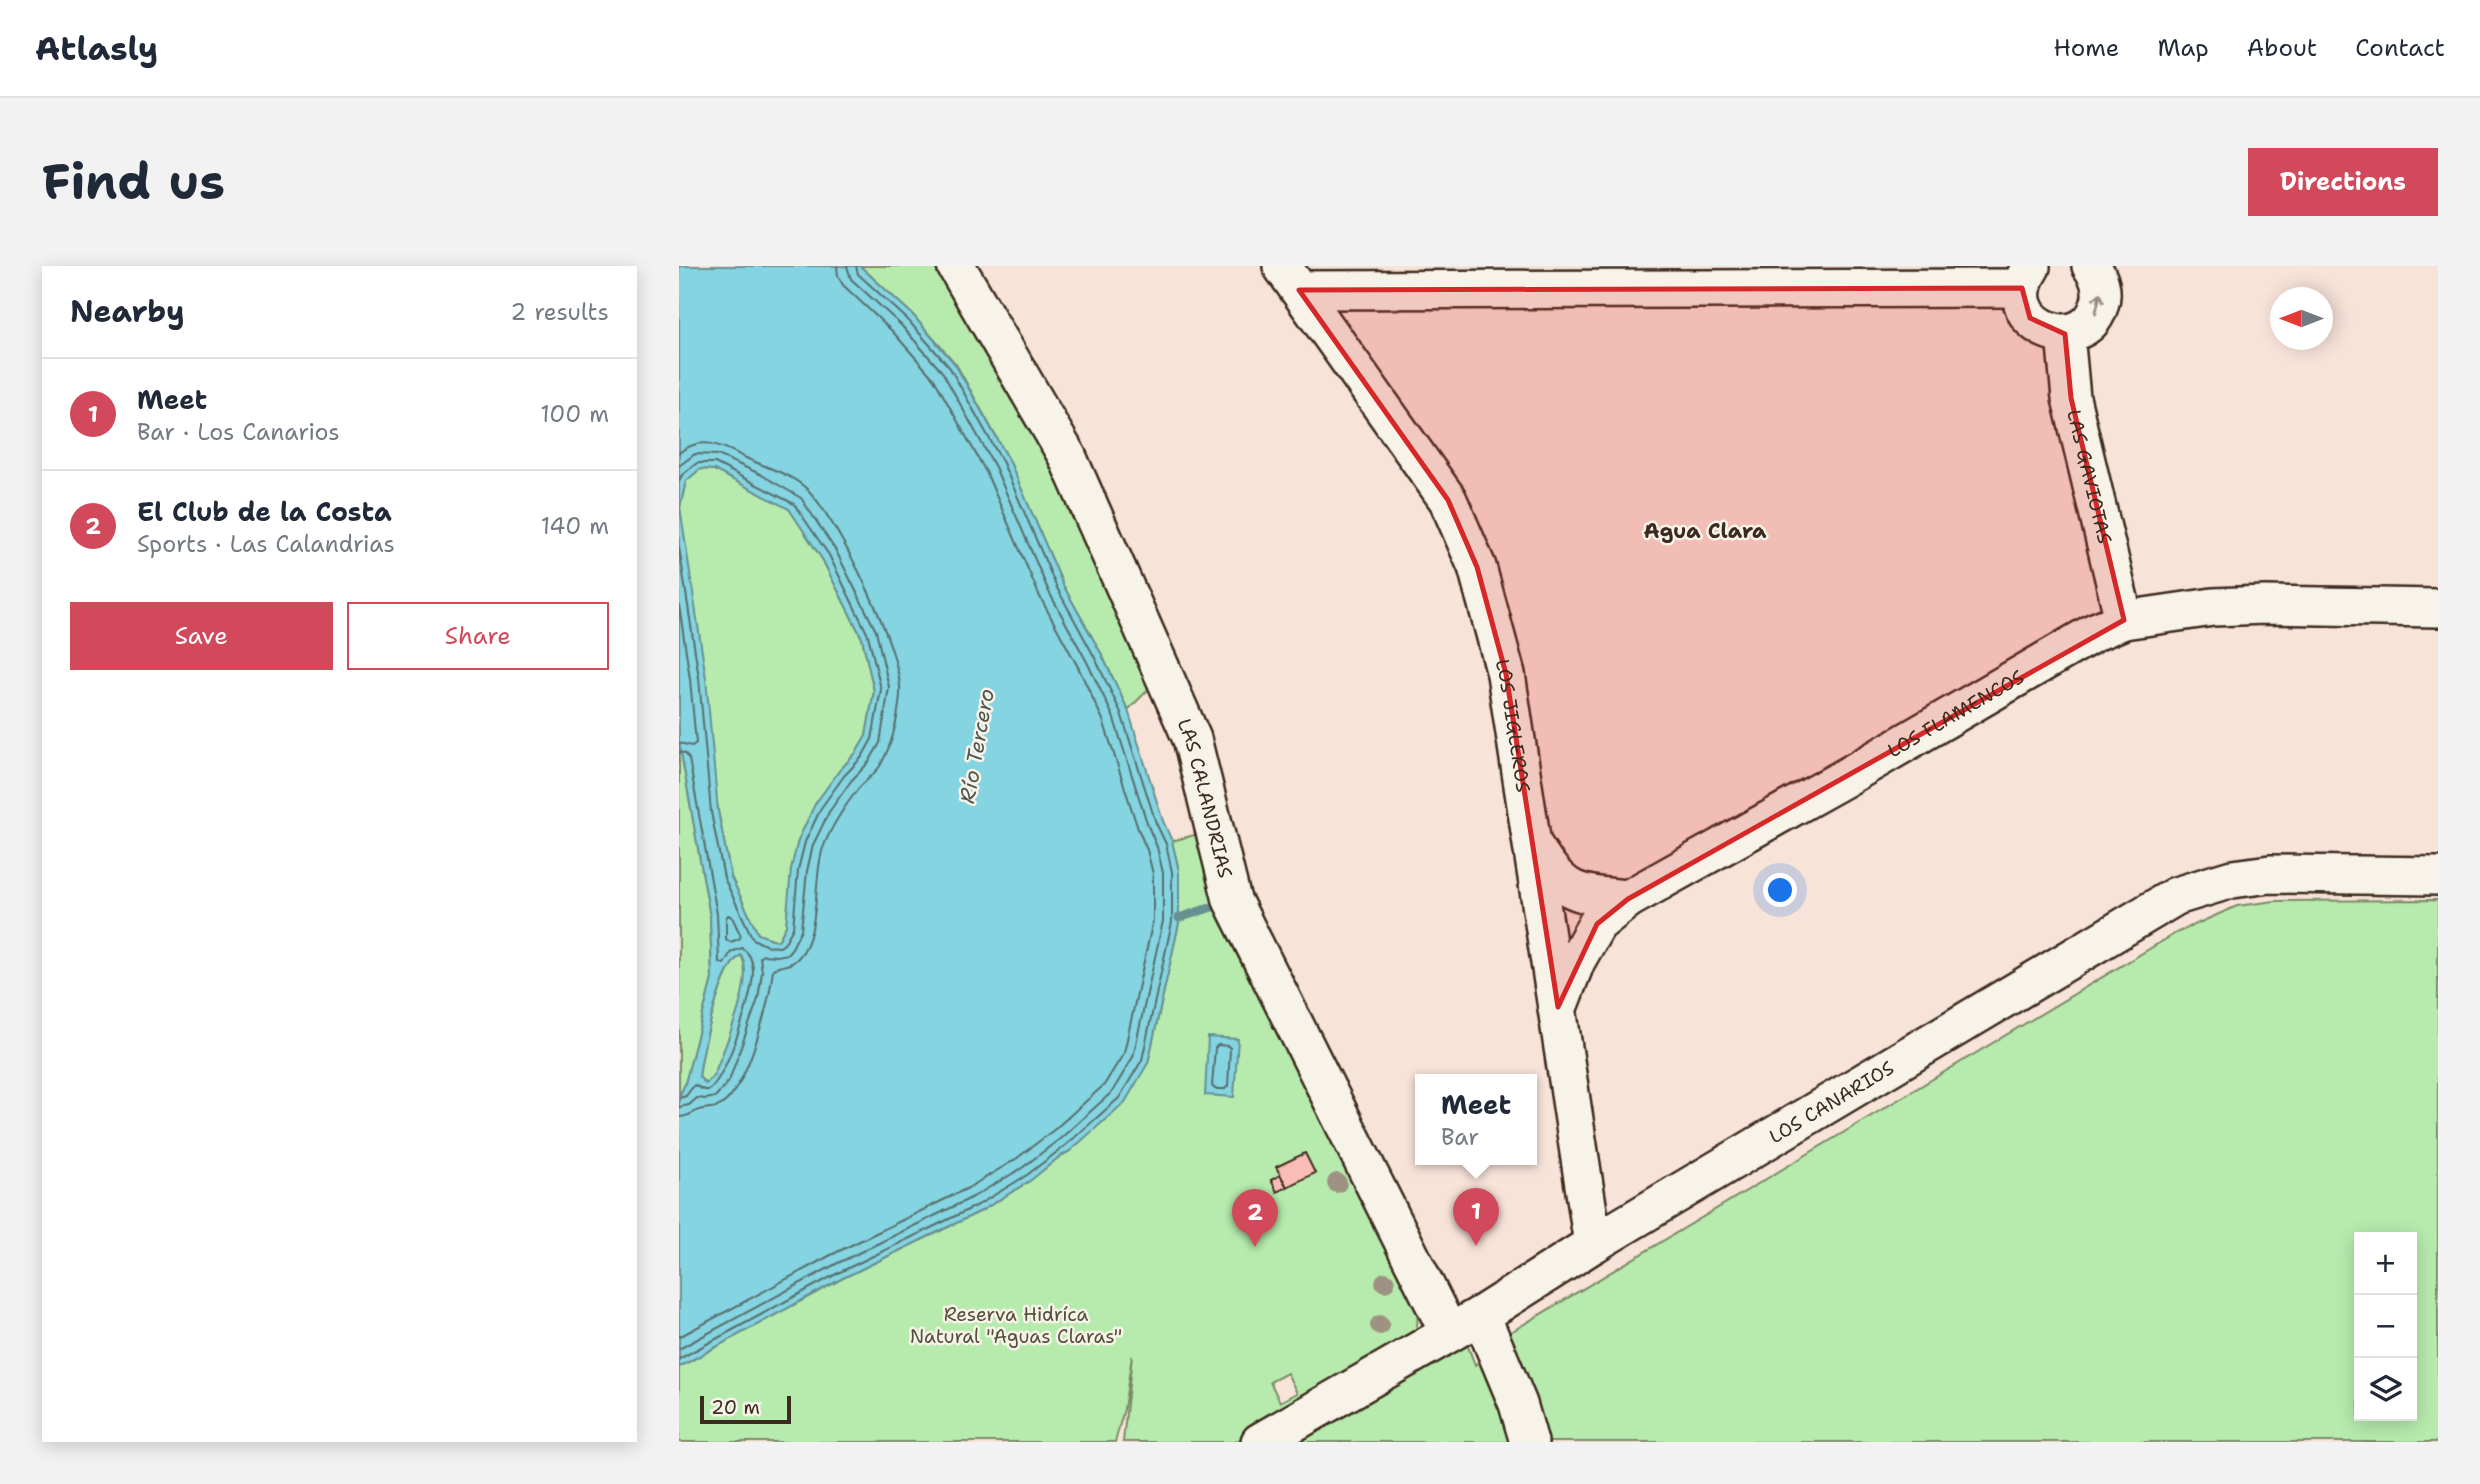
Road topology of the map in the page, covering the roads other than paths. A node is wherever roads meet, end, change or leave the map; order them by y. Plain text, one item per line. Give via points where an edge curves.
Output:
1 (956, 266) edge
2 (2091, 266) edge
3 (2027, 277) edge
4 (1290, 278) edge
5 (2065, 334) junction
6 (2438, 608) edge
7 (2124, 620) junction
8 (1533, 844) junction
9 (2438, 876) edge
10 (1628, 899) junction
11 (1558, 1007) junction
12 (1593, 1244) junction
13 (1481, 1315) junction
14 (1449, 1333) junction
15 (1260, 1442) edge
16 (1529, 1442) edge

1 - 14 street, LAS CALANDRIAS via 1067,456 1192,739 1232,900
5 -> 2 street via 2089,323 2097,312 2101,287
3 - 4 street
3 - 5 street via 2023,307 2030,318 2040,327
4 - 8 street, LOS JIGLEROS via 1448,500 1477,567 1506,674
5 - 7 street, LAS GAVIOTAS via 2071,398
6 - 7 street, LOS FLAMENCOS via 2265,605 2213,607
7 - 10 street, LOS FLAMENCOS via 2095,632
8 - 10 street via 1550,873 1566,887 1588,895
8 - 11 street, LOS JIGLEROS
9 - 12 street, LOS CANARIOS via 2270,874 2232,879 2176,897
10 - 11 street, LOS FLAMENCOS via 1597,924
11 - 12 street, LOS JIGLEROS
12 - 13 street, LOS CANARIOS
13 - 14 street, LOS CANARIOS
13 - 16 street
14 - 15 street, LOS CANARIOS

